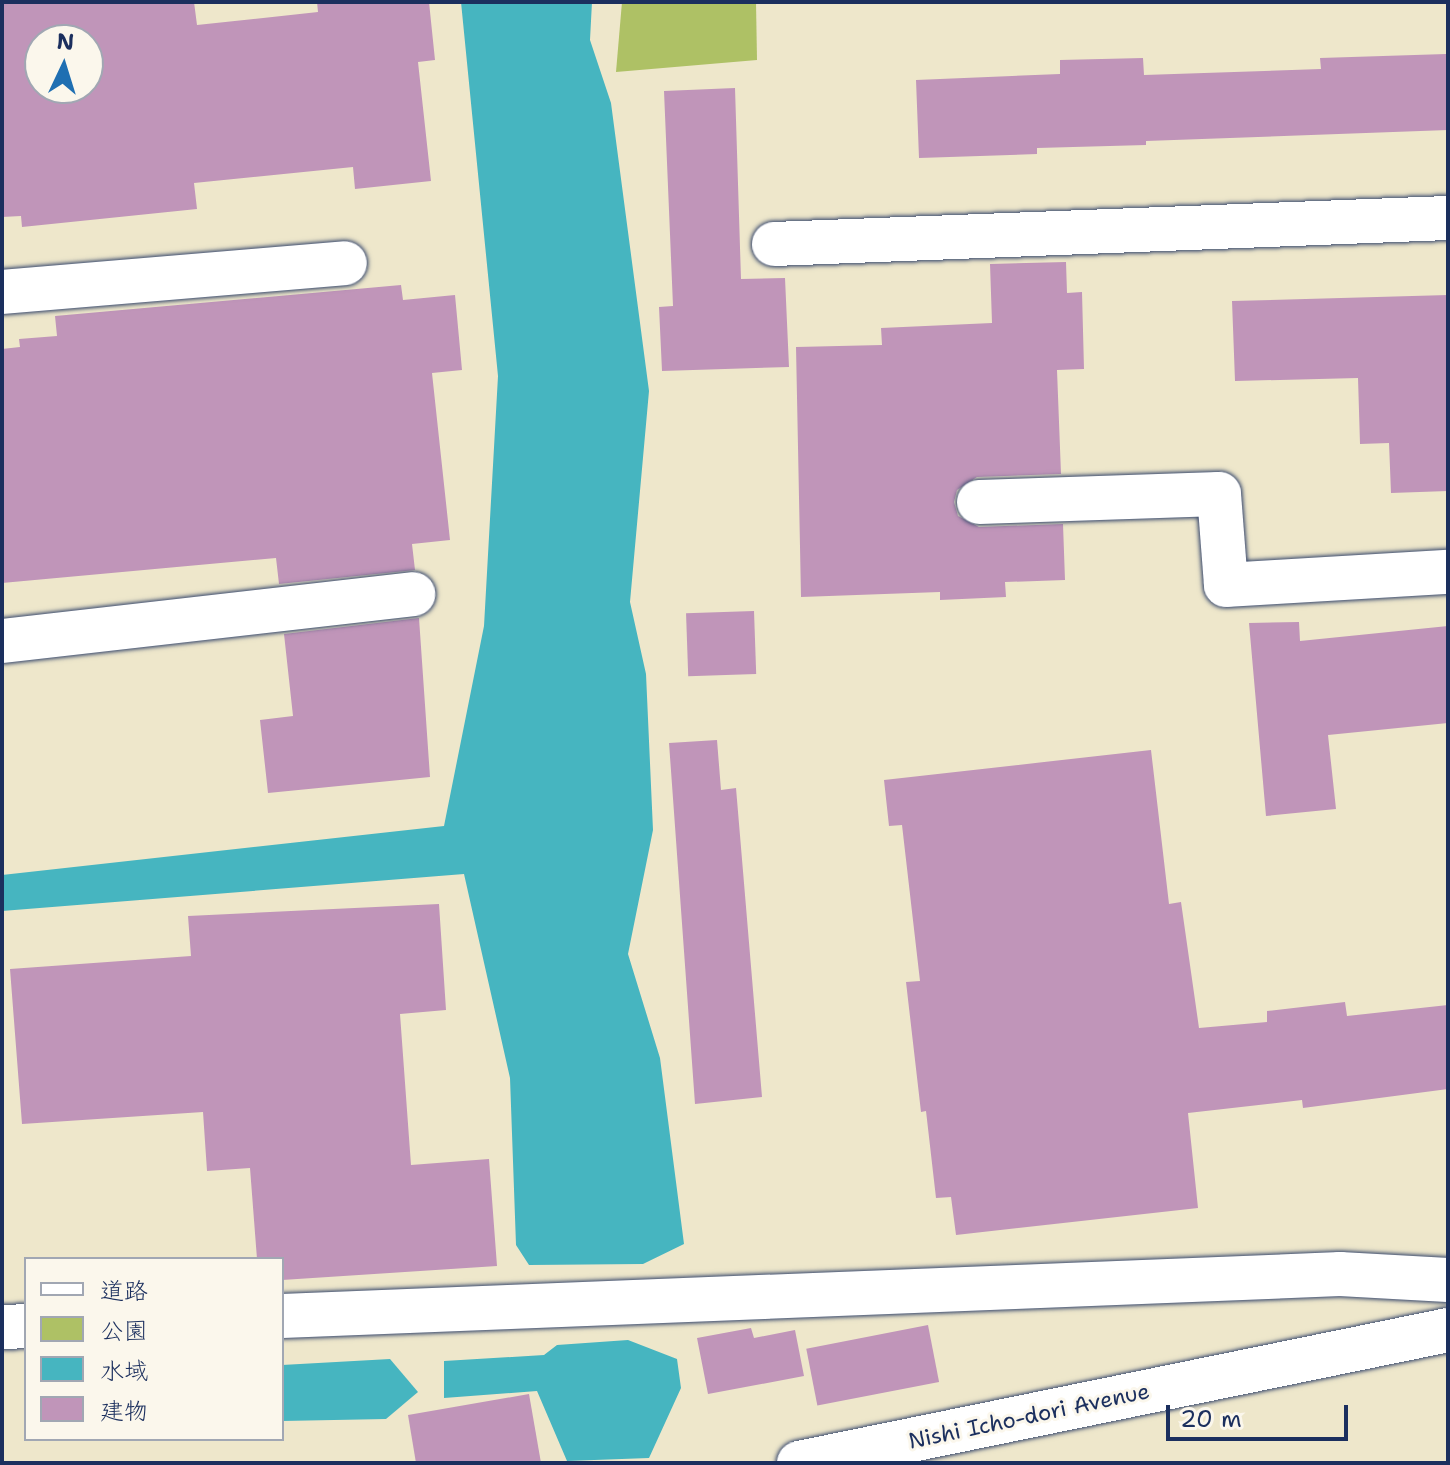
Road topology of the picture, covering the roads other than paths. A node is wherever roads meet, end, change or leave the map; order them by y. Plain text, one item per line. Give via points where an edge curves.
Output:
1 (1448, 218) edge
2 (774, 244) dead end
3 (345, 263) dead end
4 (2, 292) edge
5 (979, 502) dead end
6 (1448, 572) edge
7 (413, 594) dead end
8 (2, 641) edge
9 (1448, 1280) edge
10 (284, 1316) edge
11 (24, 1326) edge
12 (2, 1327) edge
13 (1448, 1330) edge
14 (799, 1463) edge

1 - 2 main road
3 - 4 main road
5 - 6 main road via 1219,494 1226,585
7 - 8 main road
9 - 10 main road via 1340,1274
11 - 12 main road
13 - 14 main road, Nishi Icho-dori Avenue

